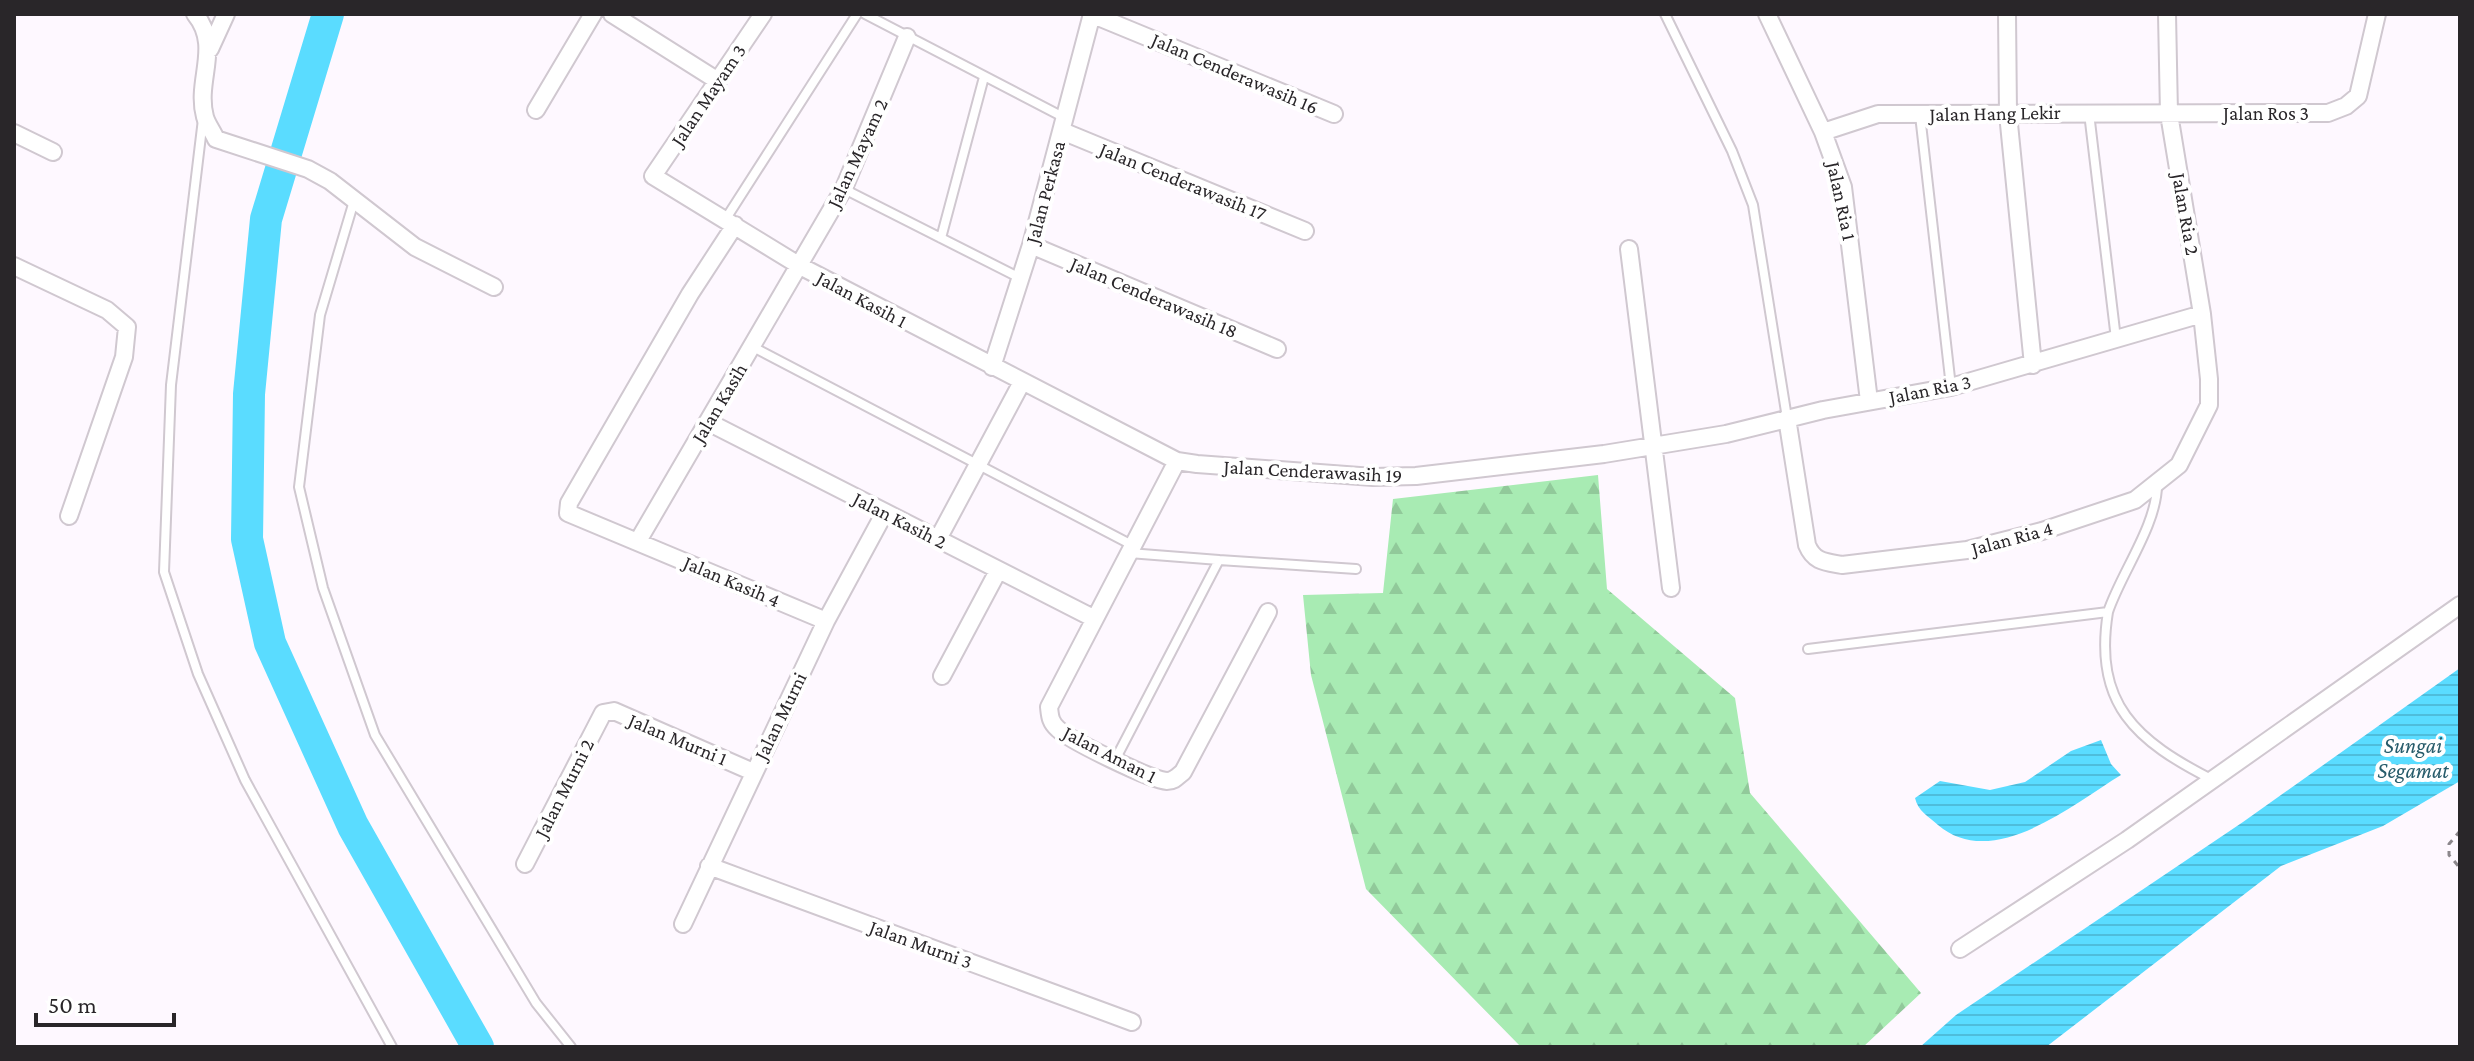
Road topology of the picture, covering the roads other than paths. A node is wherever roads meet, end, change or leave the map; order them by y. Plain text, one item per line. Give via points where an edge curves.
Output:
1 (195, 14) edge
2 (226, 14) edge
3 (593, 14) edge
4 (612, 14) edge
5 (763, 14) edge
6 (857, 14) edge
7 (865, 14) edge
8 (1092, 14) edge
9 (1665, 14) edge
10 (1767, 14) edge
11 (2007, 14) edge
12 (2167, 14) edge
13 (2377, 14) edge
14 (907, 37) junction
15 (210, 49) junction
16 (984, 77) junction
17 (718, 81) junction
18 (204, 109) junction
19 (536, 110) dead end
20 (2089, 112) junction
21 (1334, 114) dead end
22 (1920, 114) junction
23 (2008, 114) junction
24 (2169, 114) junction
25 (1063, 124) junction
26 (1823, 132) junction
27 (14, 133) edge
28 (53, 152) dead end
29 (653, 176) joint
30 (844, 188) junction
31 (354, 201) junction
32 (730, 223) junction
33 (1305, 231) dead end
34 (941, 238) junction
35 (1031, 245) junction
36 (1629, 249) dead end
37 (14, 266) edge
38 (800, 266) junction
39 (1020, 278) junction
40 (494, 287) dead end
41 (2202, 314) junction
42 (2116, 339) junction
43 (753, 347) junction
44 (1277, 349) dead end
45 (2033, 365) junction
46 (992, 367) junction
47 (1022, 382) junction
48 (1951, 387) junction
49 (1869, 401) junction
50 (1787, 418) junction
51 (708, 422) junction
52 (1654, 446) junction
53 (1177, 461) junction
54 (978, 466) junction
55 (2157, 485) junction
56 (885, 512) junction
57 (69, 516) dead end
58 (938, 539) junction
59 (638, 541) junction
60 (1130, 549) junction
61 (1219, 560) junction
62 (1356, 569) dead end
63 (998, 571) junction
64 (1671, 588) dead end
65 (2460, 605) edge
66 (1268, 612) dead end
67 (2108, 612) junction
68 (1093, 618) junction
69 (826, 621) junction
70 (1808, 649) dead end
71 (942, 676) dead end
72 (603, 713) joint
73 (1115, 760) junction
74 (753, 772) junction
75 (2213, 780) junction
76 (525, 864) dead end
77 (709, 866) junction
78 (683, 924) dead end
79 (1960, 949) dead end
80 (1132, 1022) dead end
81 (392, 1047) edge
82 (571, 1047) edge

1 - 15 street
2 - 15 street
3 - 19 street
4 - 17 street
5 - 17 street, Jalan Mayam 3
6 - 32 lane
7 - 14 lane
8 - 21 street, Jalan Cenderawasih 16
8 - 25 street, Jalan Perkasa
9 - 50 lane via 1753,205
10 - 26 street, Jalan Ria 1
11 - 23 street
12 - 24 street, Jalan Ria 2
13 - 24 street, Jalan Ros 3 via 2358,96 2346,106 2328,113
14 - 16 lane
14 - 30 street, Jalan Mayam 2
15 - 18 street
16 - 25 lane
16 - 34 lane
17 - 29 street, Jalan Mayam 3
18 - 31 street via 216,139 308,169
18 - 81 lane via 171,385 164,572 198,674 245,780
20 - 23 street, Jalan Hang Lekir
20 - 24 street, Jalan Hang Lekir
20 - 42 lane
22 - 23 street, Jalan Hang Lekir
22 - 26 street, Jalan Hang Lekir via 1858,118
22 - 48 lane
23 - 45 street
24 - 41 street, Jalan Ria 2
25 - 33 street, Jalan Cenderawasih 17
25 - 35 street, Jalan Perkasa
26 - 49 street, Jalan Ria 1 via 1849,219
27 - 28 street
29 - 32 street, Jalan Kasih 1
30 - 34 lane
30 - 38 street, Jalan Mayam 2
31 - 40 street via 415,247
31 - 82 lane via 320,315 299,487 323,588 375,735 536,1003
32 - 38 street, Jalan Kasih 1
32 - 59 street, Jalan Kasih 4 via 569,503 568,513
34 - 39 lane
35 - 39 street, Jalan Perkasa
35 - 44 street, Jalan Cenderawasih 18
36 - 52 street
37 - 57 street via 117,316 128,335
38 - 43 street, Jalan Kasih
38 - 46 street, Jalan Kasih 1
39 - 46 street, Jalan Perkasa
41 - 42 street, Jalan Ria 3
41 - 55 street, Jalan Ria 4 via 2209,405 2179,465
42 - 45 street, Jalan Ria 3
43 - 51 street, Jalan Kasih
43 - 54 lane
45 - 48 street, Jalan Ria 3
46 - 47 street, Jalan Cenderawasih 19
47 - 53 street, Jalan Cenderawasih 19
47 - 54 street
48 - 49 street, Jalan Ria 3
49 - 50 street, Jalan Ria 3
50 - 52 street, Jalan Ria 3
50 - 55 street, Jalan Ria 4 via 1807,545 1811,556 1822,562 1842,565 1967,550 2135,500
51 - 56 street, Jalan Kasih 2
51 - 59 street, Jalan Kasih
52 - 53 street, Jalan Cenderawasih 19 via 1402,476
52 - 64 street
53 - 60 street, Jalan Aman 1
54 - 58 street
54 - 60 lane
55 - 67 lane via 2150,518
56 - 58 street, Jalan Kasih 2
56 - 69 street, Jalan Murni
58 - 63 street, Jalan Kasih 2
59 - 69 street, Jalan Kasih 4
60 - 61 lane
60 - 68 street, Jalan Aman 1
61 - 62 lane
61 - 73 lane
63 - 68 street, Jalan Kasih 2
63 - 71 street
65 - 75 street
66 - 73 street, Jalan Aman 1 via 1183,772 1164,781
67 - 70 lane
67 - 75 lane via 2104,670 2126,716 2149,740
68 - 73 street, Jalan Aman 1 via 1049,707 1051,721
69 - 74 street, Jalan Murni
72 - 74 street, Jalan Murni 1 via 614,711
72 - 76 street, Jalan Murni 2
74 - 77 street, Jalan Murni
75 - 79 street
77 - 78 street, Jalan Murni
77 - 80 street, Jalan Murni 3

